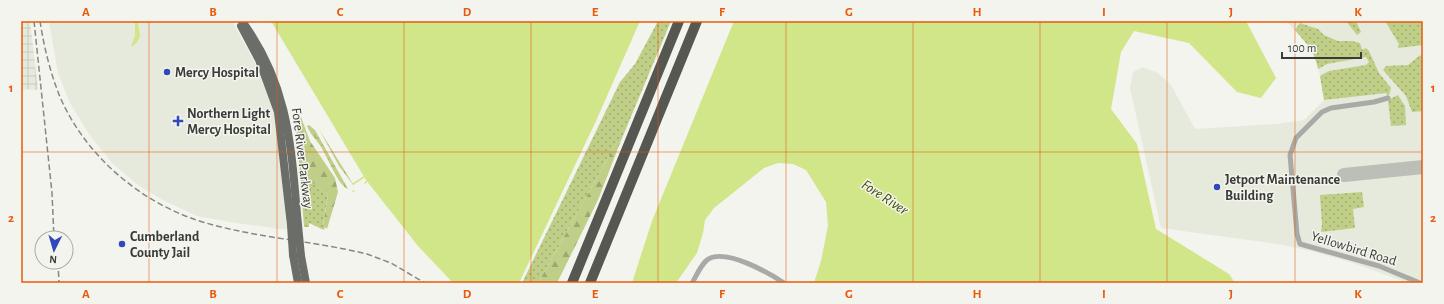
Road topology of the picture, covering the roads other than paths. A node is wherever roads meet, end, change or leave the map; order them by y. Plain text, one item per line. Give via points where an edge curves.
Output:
1 (238, 21) edge
2 (242, 21) edge
3 (679, 21) edge
4 (697, 21) edge
5 (1388, 98) dead end
6 (295, 225) junction
7 (588, 242) junction
8 (297, 255) junction
9 (298, 283) edge
10 (306, 283) edge
11 (568, 283) edge
12 (572, 283) edge
13 (590, 283) edge
14 (692, 283) edge
15 (784, 283) edge
16 (1420, 283) edge

1 - 6 main road, Fore River Parkway via 259,60 278,112
2 - 6 main road, Fore River Parkway via 267,60 288,124
3 - 7 highway
4 - 13 highway
5 - 16 street, Yellowbird Road via 1331,108 1322,112 1296,138 1290,155 1297,234 1300,244 1379,266
6 - 8 main road, Fore River Parkway, bridge
7 - 11 highway
7 - 12 highway
8 - 9 main road, Fore River Parkway
8 - 10 main road, Fore River Parkway
14 - 15 street via 708,260 722,255 735,258

